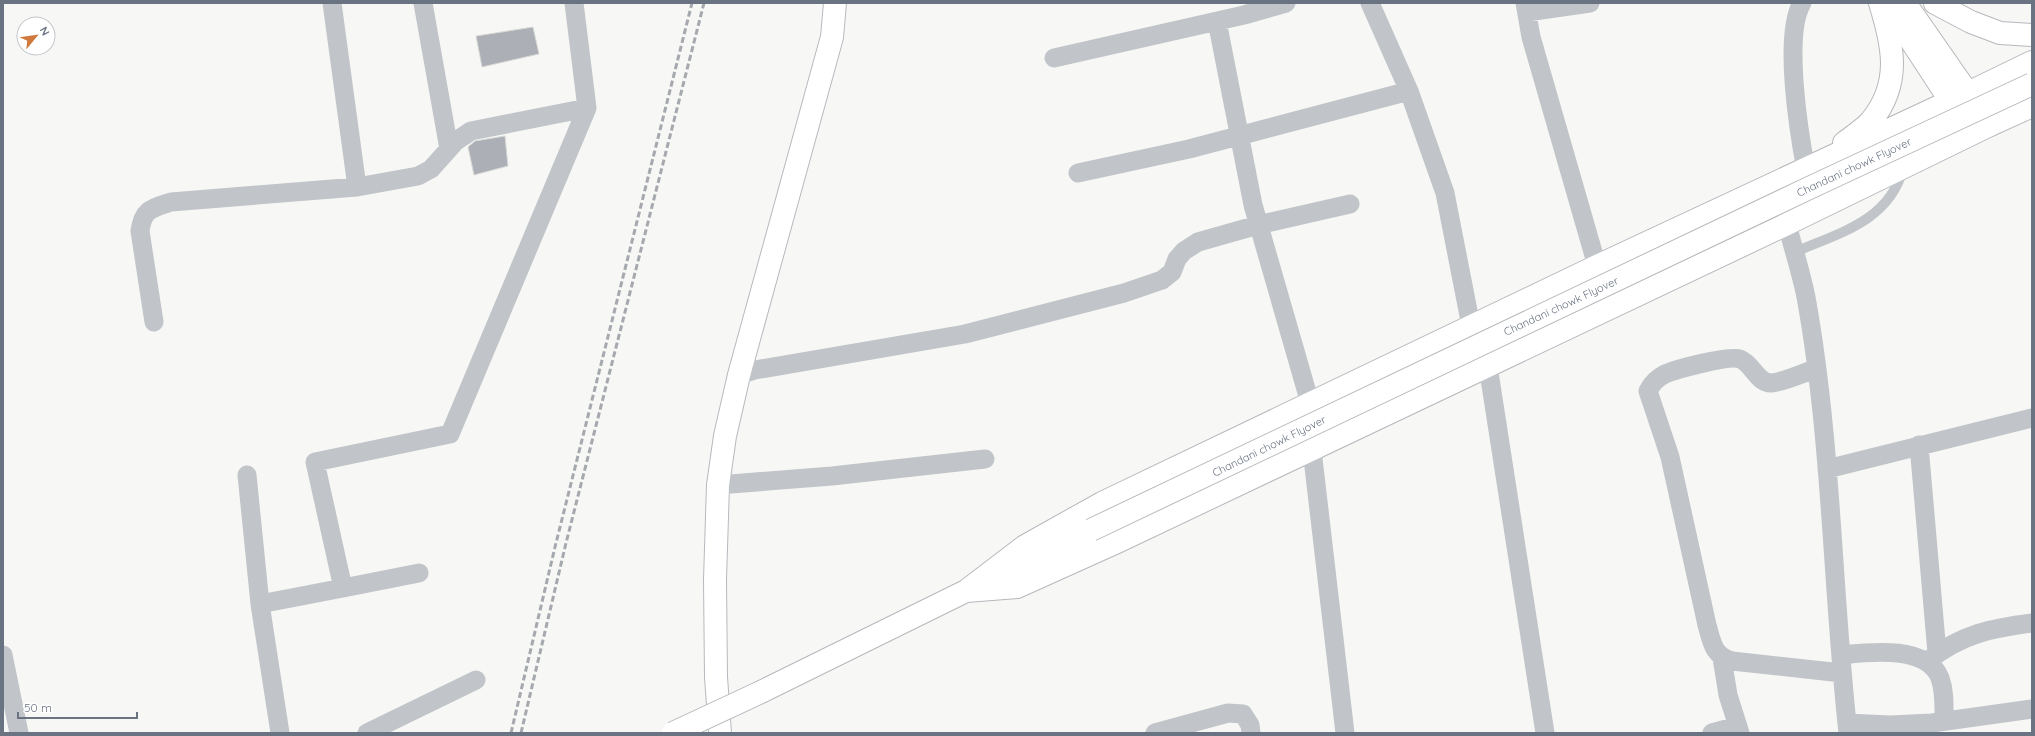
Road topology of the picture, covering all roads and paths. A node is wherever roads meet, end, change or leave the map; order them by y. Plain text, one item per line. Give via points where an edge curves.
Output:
1 (332, 3) edge
2 (423, 3) edge
3 (574, 3) edge
4 (835, 3) edge
5 (1286, 3) edge
6 (1370, 3) edge
7 (1590, 3) edge
8 (1802, 3) edge
9 (1880, 3) edge
10 (1886, 3) edge
11 (1905, 3) edge
12 (1938, 4) edge
13 (1526, 8) edge
14 (1217, 21) junction
15 (2032, 35) edge
16 (1054, 58) dead end
17 (2032, 62) edge
18 (2032, 84) edge
19 (1409, 91) junction
20 (1959, 97) junction
21 (2032, 106) edge
22 (587, 108) junction
23 (1990, 124) junction
24 (1970, 134) junction
25 (1240, 136) junction
26 (450, 149) junction
27 (1904, 166) junction
28 (1812, 167) junction
29 (1078, 173) dead end
30 (357, 187) junction
31 (1350, 204) dead end
32 (1787, 224) junction
33 (1258, 225) junction
34 (1795, 252) junction
35 (1597, 266) junction
36 (154, 322) dead end
37 (1471, 326) junction
38 (1488, 366) junction
39 (1816, 368) junction
40 (738, 375) junction
41 (1310, 403) junction
42 (2032, 418) edge
43 (1920, 446) junction
44 (1312, 450) junction
45 (985, 459) dead end
46 (1827, 469) junction
47 (247, 475) dead end
48 (718, 485) junction
49 (419, 573) dead end
50 (342, 588) junction
51 (966, 591) junction
52 (260, 604) junction
53 (2032, 623) edge
54 (3, 655) edge
55 (1932, 657) junction
56 (1722, 658) junction
57 (1842, 664) junction
58 (476, 680) dead end
59 (2032, 709) edge
60 (1944, 721) junction
61 (1847, 728) edge
62 (1739, 730) edge
63 (19, 733) edge
64 (280, 733) edge
65 (367, 733) edge
66 (673, 733) edge
67 (720, 733) edge
68 (1155, 733) edge
69 (1250, 733) edge
70 (1344, 733) edge
71 (1545, 733) edge
72 (1712, 733) edge

1 - 30 street
2 - 26 street
3 - 22 street
4 - 40 main road via 832,38
5 - 14 street
6 - 19 street
7 - 13 street
8 - 28 street via 1798,8 1793,46 1797,126
9 - 28 main road via 1893,52 1892,75 1886,94 1870,122
10 - 20 main road
11 - 20 main road
12 - 15 main road via 1971,22 2000,33
13 - 35 street via 1531,37
14 - 16 street
14 - 25 street
17 - 20 main road
18 - 51 main road, Chandani chowk Flyover, bridge
19 - 25 street
19 - 37 street via 1445,193
20 - 23 main road
20 - 24 main road
20 - 28 main road
21 - 23 main road
22 - 26 street via 471,131 456,141
22 - 50 street via 450,434 315,462
23 - 24 main road
24 - 27 main road
25 - 29 street
25 - 33 street
26 - 30 street via 431,169 418,176
27 - 32 main road
27 - 34 lane via 1899,186 1879,211 1853,226
28 - 35 main road
30 - 36 street via 171,202 147,211 142,219 140,231
31 - 33 street
32 - 34 street
32 - 38 main road
33 - 40 street via 1198,242 1184,251 1177,259 1172,272 1162,280 1124,294 965,334
33 - 41 street
34 - 39 street via 1806,298
35 - 37 main road
37 - 41 main road
38 - 44 main road
38 - 71 street
39 - 46 street
39 - 56 street via 1770,383 1760,379 1751,367 1740,359 1728,358 1665,374 1653,382 1648,391 1670,457 1707,625 1714,648
40 - 48 main road
41 - 51 main road via 1102,503 1054,529 1025,546
42 - 43 street
43 - 46 street
43 - 55 street
44 - 51 main road via 1017,587
44 - 70 street
45 - 48 street via 832,476
46 - 57 street
47 - 52 street
48 - 67 main road via 715,588 716,677
49 - 50 street
50 - 52 street
51 - 66 main road, bridge
52 - 64 street
53 - 55 street via 1994,628 1975,634 1958,640
54 - 63 street
55 - 57 street via 1862,653
55 - 60 street via 1932,665 1940,678 1944,695
56 - 57 street via 1732,662
56 - 62 street via 1728,695
57 - 61 street
58 - 65 street
59 - 60 street
60 - 61 street
62 - 72 street
68 - 69 street via 1228,713 1243,714 1250,725

